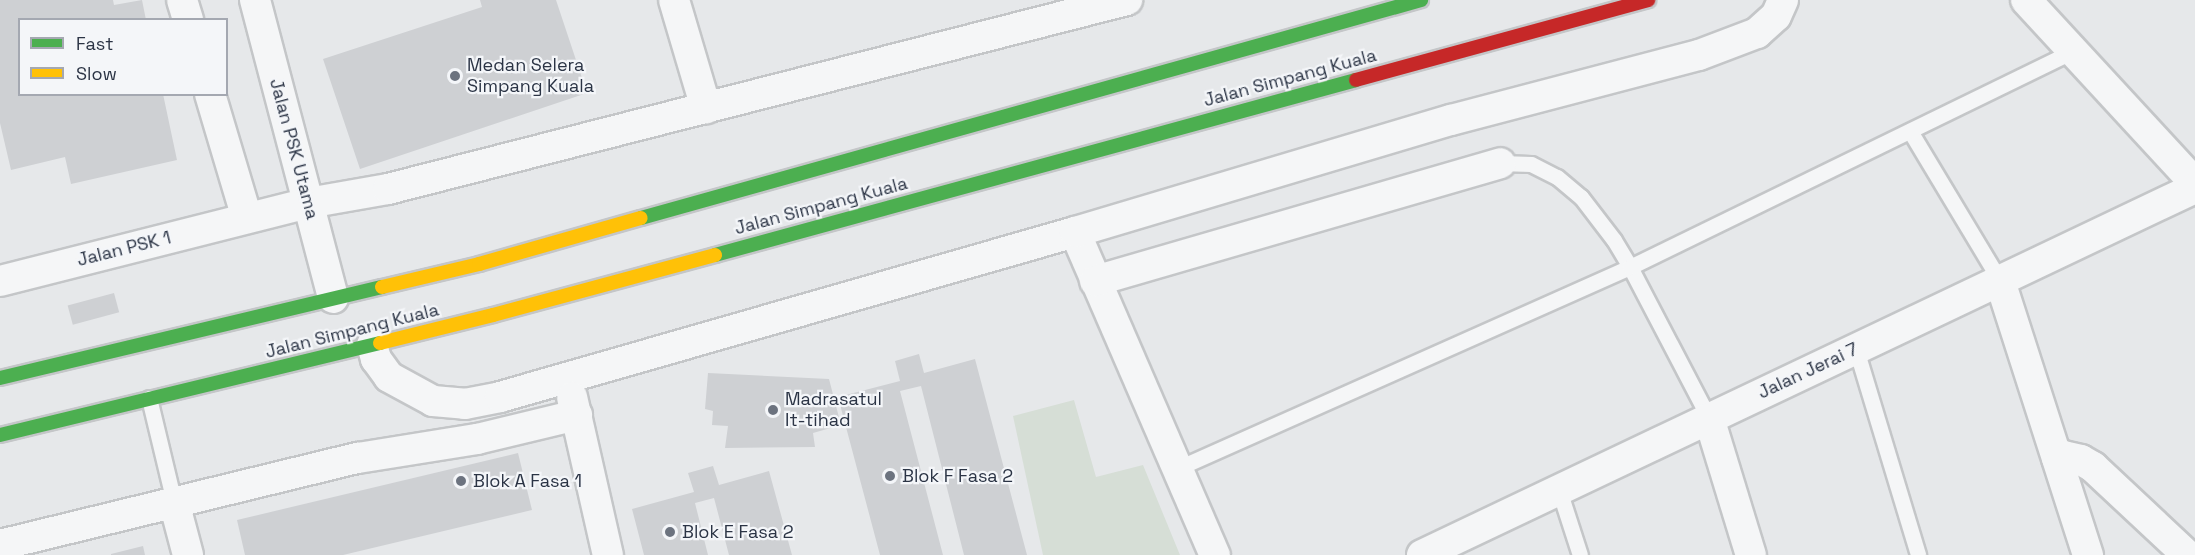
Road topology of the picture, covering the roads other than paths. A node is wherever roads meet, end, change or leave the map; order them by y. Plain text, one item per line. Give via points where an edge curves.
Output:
1 (182, 0) edge
2 (255, 0) edge
3 (674, 0) edge
4 (1127, 0) edge
5 (1421, 0) edge
6 (1648, 0) edge
7 (1783, 0) edge
8 (2026, 0) edge
9 (187, 18) edge
10 (2074, 50) junction
11 (211, 96) edge
12 (706, 108) junction
13 (1911, 131) junction
14 (1500, 163) joint
15 (2195, 183) edge
16 (2195, 188) edge
17 (308, 203) junction
18 (247, 218) junction
19 (1075, 232) junction
20 (1630, 267) junction
21 (0, 280) edge
22 (1095, 281) junction
23 (2000, 281) junction
24 (333, 298) junction
25 (372, 345) junction
26 (1856, 349) junction
27 (0, 378) edge
28 (567, 379) junction
29 (149, 398) junction
30 (577, 415) junction
31 (1709, 418) junction
32 (0, 435) edge
33 (2057, 458) junction
34 (1176, 470) junction
35 (1559, 490) junction
36 (174, 502) junction
37 (0, 545) edge
38 (188, 555) edge
39 (608, 555) edge
40 (1215, 555) edge
41 (1422, 555) edge
42 (1580, 555) edge
43 (1751, 555) edge
44 (1918, 555) edge
45 (2088, 555) edge
46 (2187, 555) edge

1 - 9 street
2 - 17 street, Jalan PSK Utama
3 - 12 street
4 - 12 street, Jalan PSK 1
5 - 24 main road, Jalan Simpang Kuala via 479,264
6 - 25 main road, Jalan Simpang Kuala
7 - 19 street via 1776,16 1757,33 1699,55 1451,120
8 - 10 street
10 - 13 lane
10 - 15 street
11 - 18 street
12 - 17 street, Jalan PSK 1 via 388,189
13 - 20 lane
13 - 23 lane
14 - 20 lane via 1532,164 1557,177 1581,197
14 - 22 street
16 - 23 street, Jalan Jerai 7
17 - 18 street, Jalan PSK 1
17 - 24 street, Jalan PSK Utama
18 - 21 street, Jalan PSK 1
19 - 22 street
19 - 28 street
20 - 31 lane
20 - 34 lane
22 - 34 street
23 - 26 street, Jalan Jerai 7
23 - 33 street
24 - 27 main road, Jalan Simpang Kuala
25 - 28 street via 376,359 389,377 407,389 448,404 480,402
25 - 29 main road, Jalan Simpang Kuala
26 - 31 street, Jalan Jerai 7
26 - 44 lane
28 - 30 street
29 - 32 main road, Jalan Simpang Kuala
29 - 36 lane
30 - 36 street via 477,439 358,458
30 - 39 street
31 - 35 street, Jalan Jerai 7
31 - 43 street
33 - 45 street
33 - 46 street via 2076,458 2093,467
34 - 40 street
35 - 41 street, Jalan Jerai 7
35 - 42 lane
36 - 37 street
36 - 38 street

